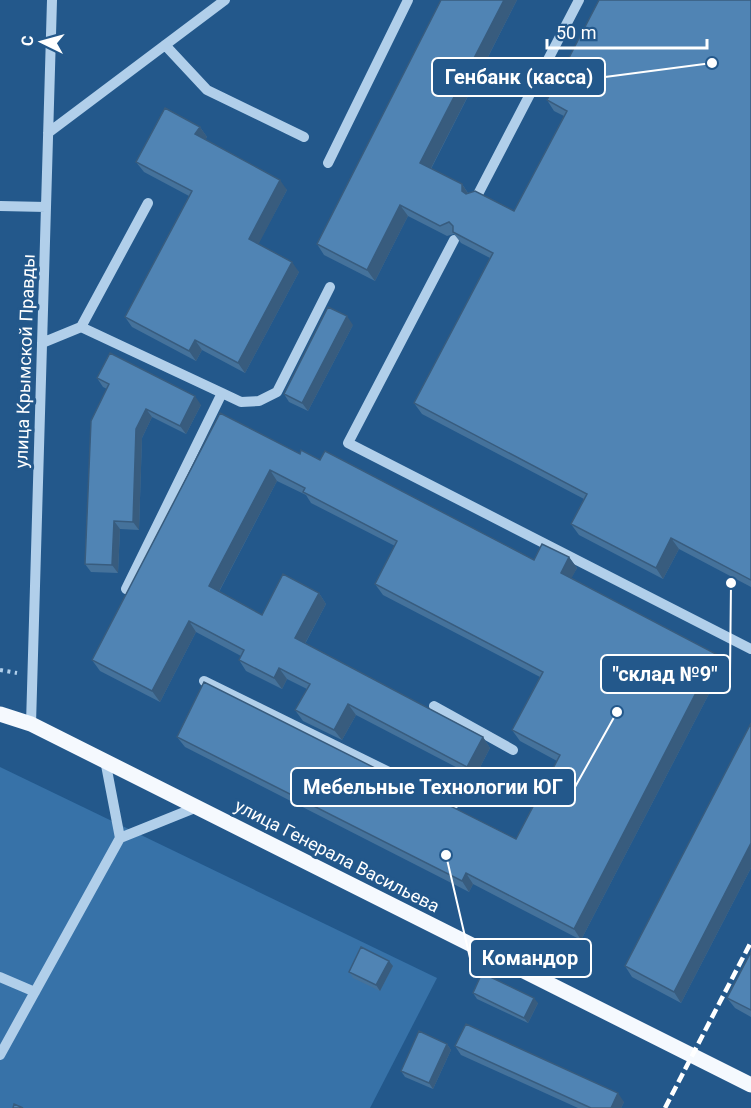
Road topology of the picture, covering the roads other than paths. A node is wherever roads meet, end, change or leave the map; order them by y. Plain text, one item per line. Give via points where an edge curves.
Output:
1 (52, 0) edge
2 (225, 0) edge
3 (408, 0) edge
4 (579, 0) edge
5 (165, 45) junction
6 (48, 133) junction
7 (304, 137) dead end
8 (328, 163) dead end
9 (476, 198) edge
10 (148, 203) dead end
11 (0, 206) edge
12 (46, 207) junction
13 (454, 240) edge
14 (330, 287) dead end
15 (81, 327) junction
16 (42, 343) junction
17 (222, 393) junction
18 (126, 589) edge
19 (751, 649) edge
20 (204, 681) edge
21 (434, 706) dead end
22 (0, 714) edge
23 (31, 724) junction
24 (513, 750) edge
25 (106, 765) dead end
26 (454, 804) dead end
27 (197, 807) junction
28 (120, 838) junction
29 (0, 977) edge
30 (35, 992) junction
31 (0, 1055) edge
32 (751, 1085) edge

1 - 6 street, улица Крымской Правды
2 - 5 street
3 - 8 street
4 - 9 street
5 - 6 street
5 - 7 street via 207,90
6 - 12 street, улица Крымской Правды
10 - 15 street
11 - 12 street
12 - 16 street, улица Крымской Правды
13 - 19 street via 348,443
14 - 17 street via 277,392 259,401 241,402
15 - 16 street
15 - 17 street
16 - 23 street, улица Крымской Правды
17 - 18 street
20 - 26 street
21 - 24 street
22 - 23 main road, улица Генерала Васильева
23 - 27 main road, улица Генерала Васильева
25 - 28 street
27 - 28 street
27 - 32 main road, улица Генерала Васильева
28 - 30 street
29 - 30 street
30 - 31 street

